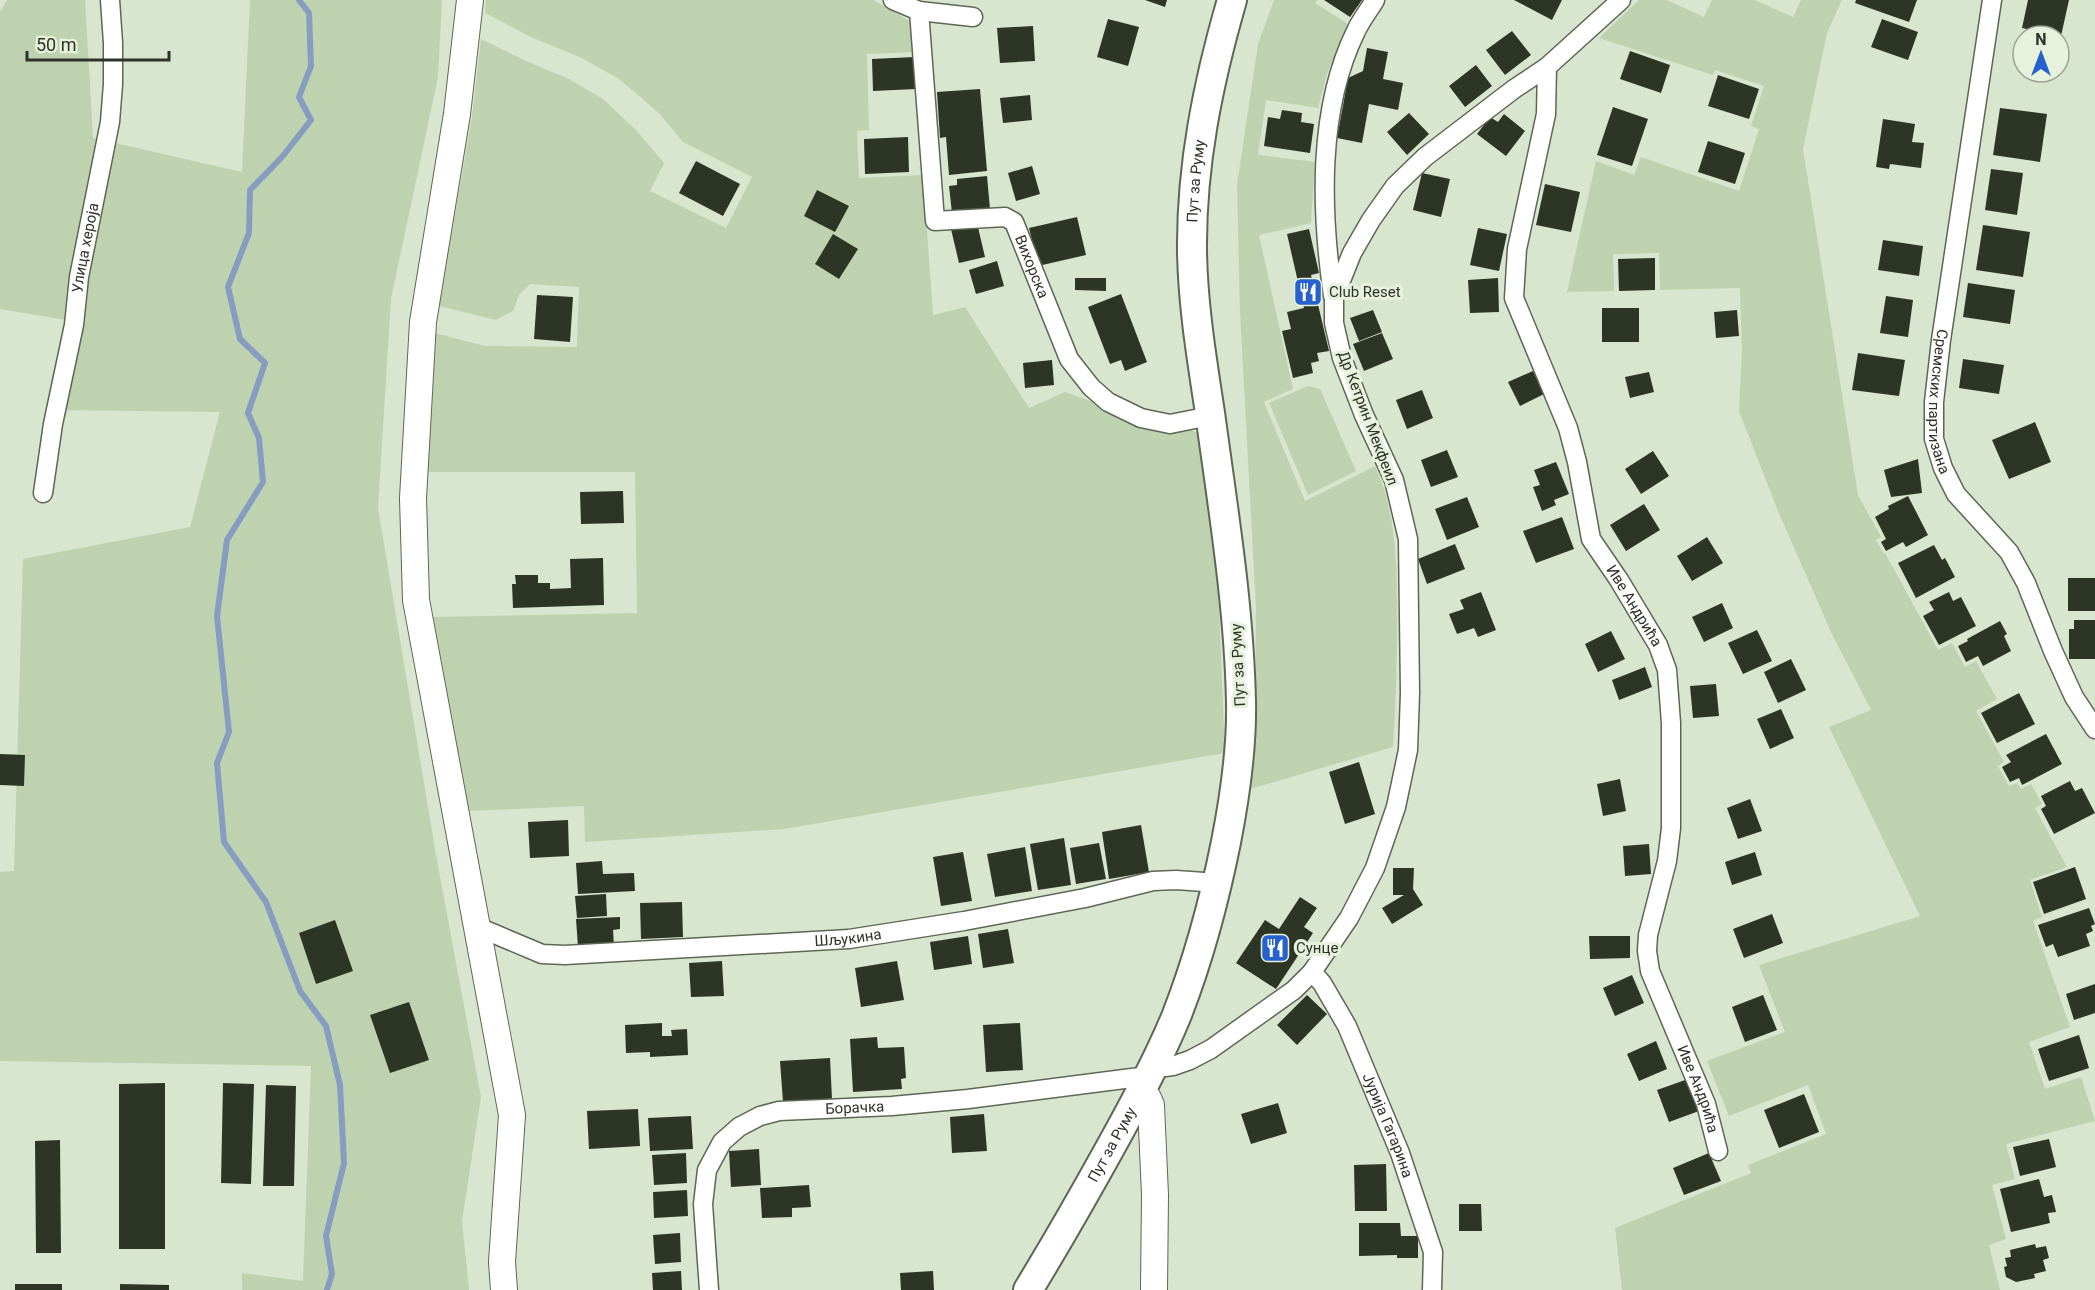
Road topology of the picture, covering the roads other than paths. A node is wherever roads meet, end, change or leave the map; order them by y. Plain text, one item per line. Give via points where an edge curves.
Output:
1 (110, 0) edge
2 (470, 0) edge
3 (893, 0) edge
4 (1232, 0) edge
5 (1375, 0) edge
6 (1621, 0) edge
7 (1992, 0) edge
8 (919, 11) junction
9 (973, 17) dead end
10 (1547, 67) junction
11 (1334, 298) junction
12 (1210, 416) junction
13 (43, 494) dead end
14 (2095, 729) edge
15 (1218, 883) junction
16 (478, 927) junction
17 (1312, 972) junction
18 (1148, 1079) junction
19 (1718, 1151) dead end
20 (504, 1290) edge
21 (709, 1290) edge
22 (1028, 1290) edge
23 (1154, 1290) edge
24 (1432, 1290) edge

1 - 13 street, Улица хероја via 110,122 79,277
2 - 16 main road via 457,114 423,322 413,498 416,600
3 - 8 street
4 - 12 main road, Пут за Руму via 1206,105 1193,201 1195,312
5 - 11 street via 1356,30 1338,75 1332,103 1325,201
6 - 10 street, Др Кетрин Мекфеил
7 - 14 street, Сремских партизана via 1941,340 1934,439 1956,494 2009,552 2074,697
8 - 9 street
8 - 12 street, Вихорска via 935,221 1005,217 1014,222 1069,358 1108,402 1141,418 1170,424
10 - 11 street, Др Кетрин Мекфеил via 1463,127 1395,186 1353,253
10 - 19 street, Иве Андрића via 1546,114 1517,249 1514,298 1568,428 1592,539 1658,645 1667,670 1671,723 1670,845 1651,918 1648,962 1706,1104
11 - 17 street, Др Кетрин Мекфеил via 1334,323 1342,358 1394,480 1408,539 1410,693 1408,750 1376,868 1349,918
12 - 15 main road, Пут за Руму via 1234,597 1241,704 1234,794
15 - 16 street, Шљукина via 1153,881 964,921 838,940 565,955 542,954
15 - 18 main road, Пут за Руму via 1194,968
16 - 20 main road via 512,1115 502,1262
17 - 18 street, Др Кетрин Мекфеил via 1294,990 1211,1049 1165,1067
17 - 24 street, Јурија Гагарина via 1347,1026 1400,1153 1433,1252
18 - 21 street, Борачка via 882,1107 779,1111 760,1116 722,1142 707,1170 703,1204
18 - 22 main road, Пут за Руму
18 - 23 main road via 1155,1195

